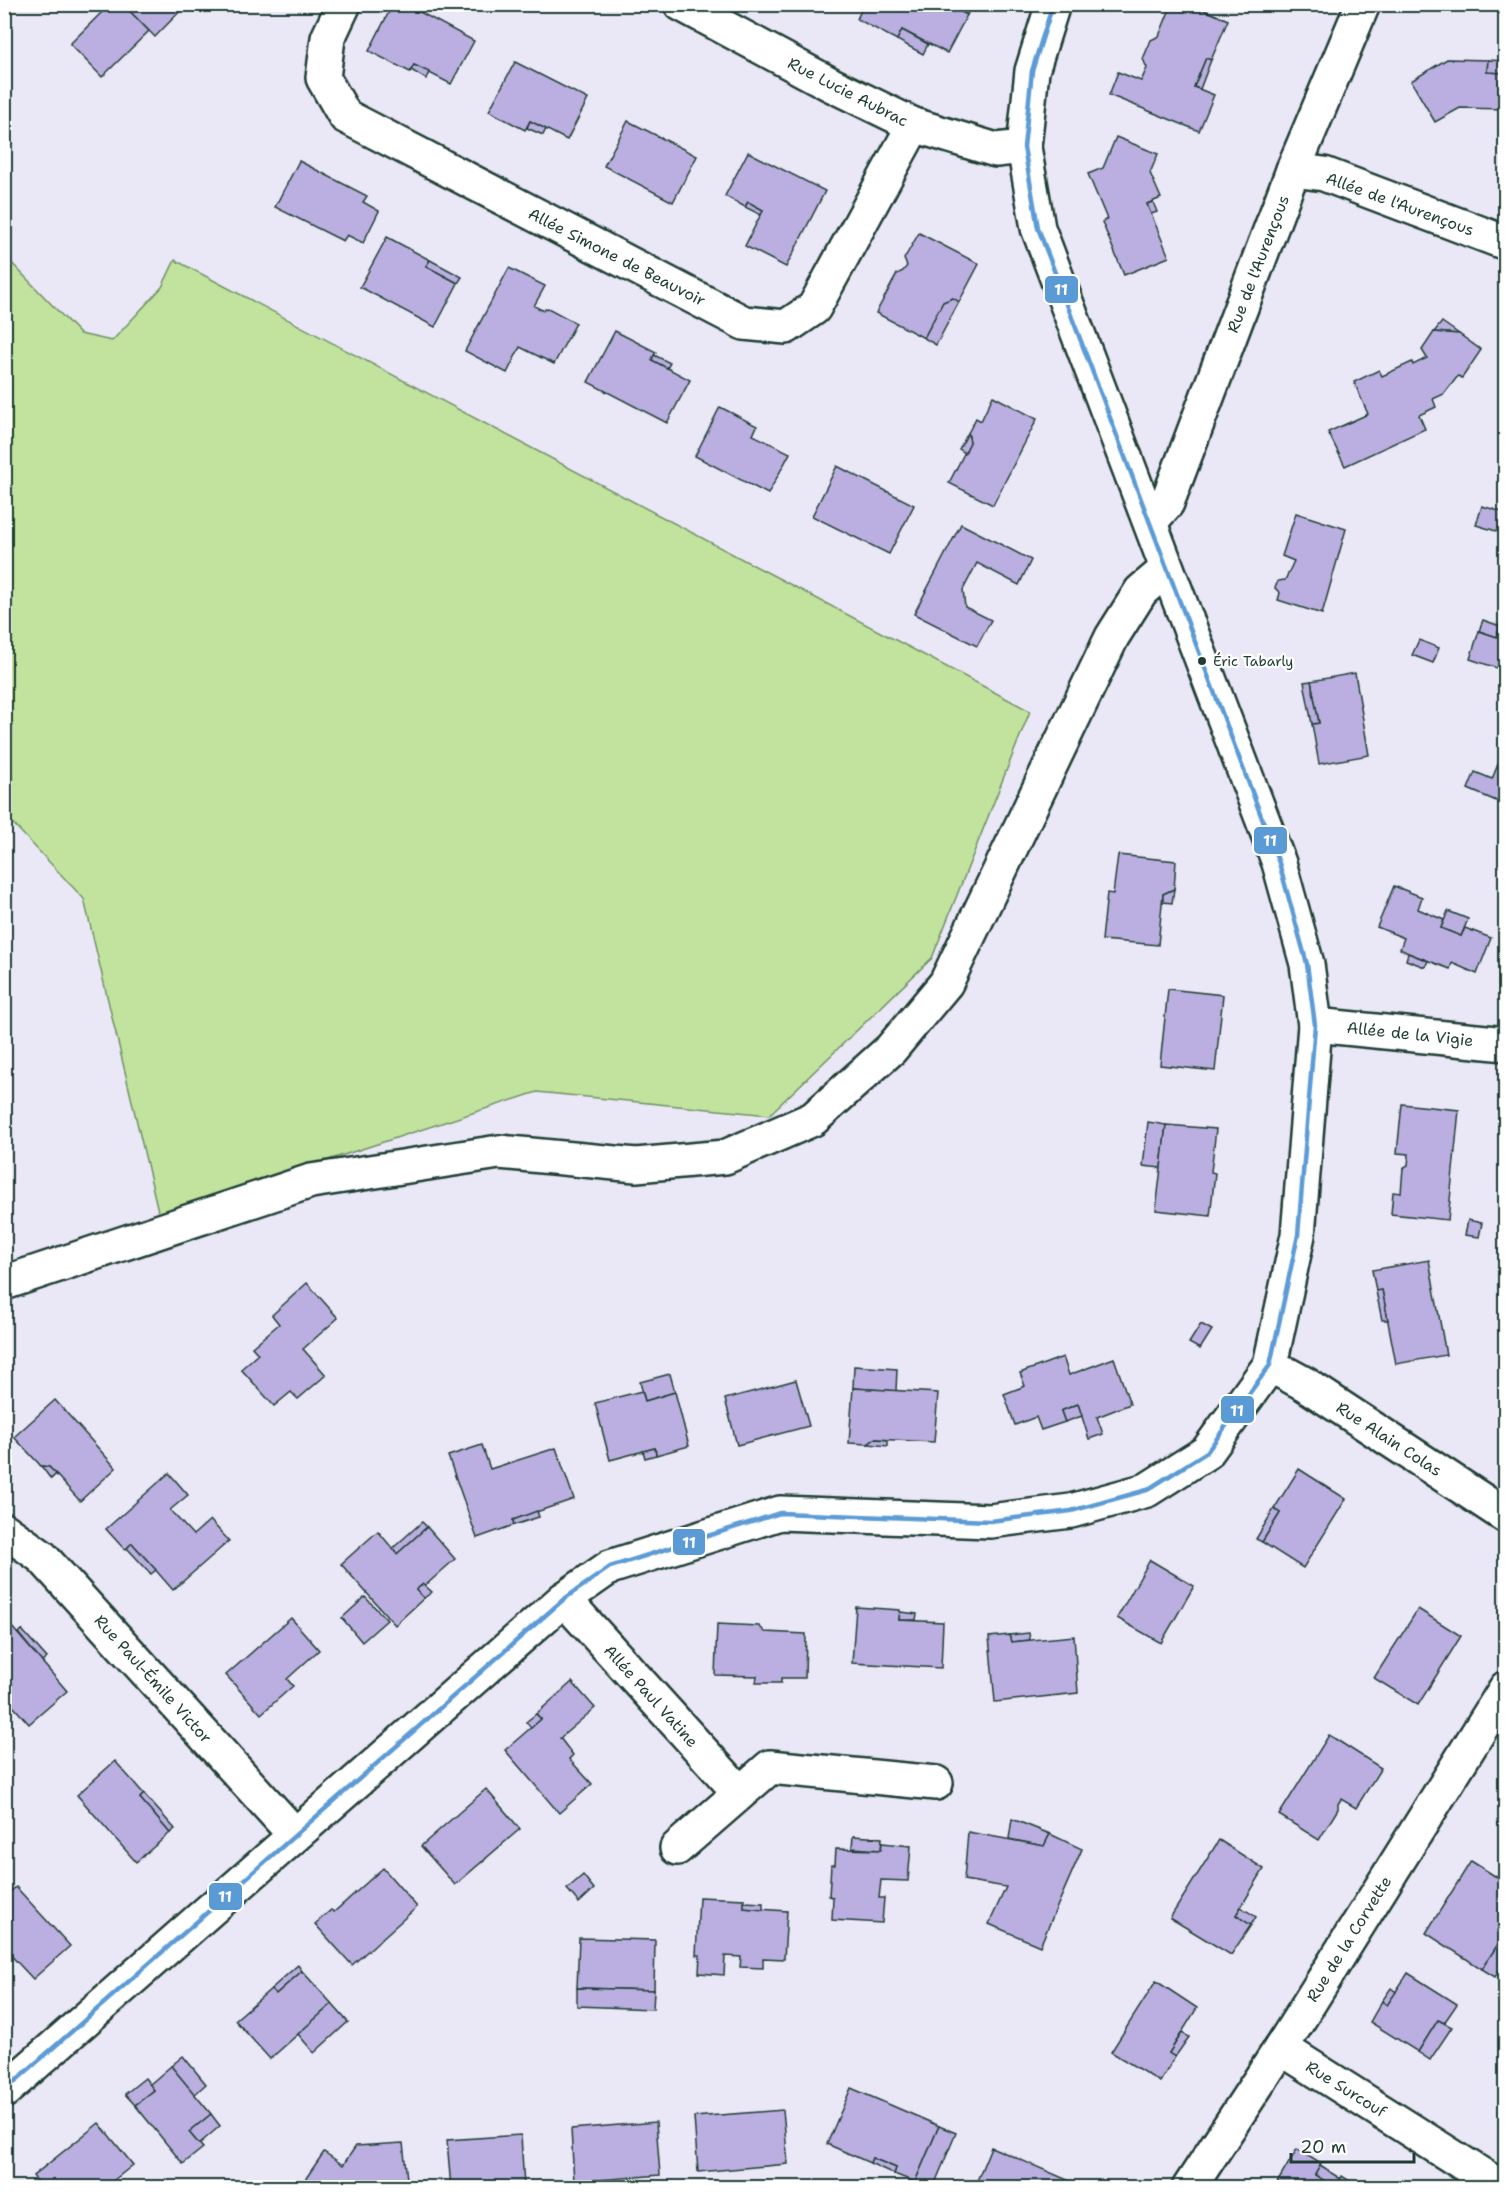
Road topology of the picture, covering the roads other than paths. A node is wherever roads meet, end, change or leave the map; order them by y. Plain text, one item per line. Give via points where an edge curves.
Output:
1 (344, 4) edge
2 (681, 4) edge
3 (1053, 4) edge
4 (1363, 4) edge
5 (914, 125) junction
6 (1024, 147) junction
7 (1293, 170) junction
8 (1506, 243) edge
9 (1150, 522) junction
10 (1167, 569) junction
11 (1315, 1025) junction
12 (1506, 1044) edge
13 (4, 1283) edge
14 (1270, 1365) junction
15 (1506, 1516) edge
16 (4, 1530) edge
17 (564, 1599) junction
18 (1506, 1688) edge
19 (936, 1783) dead end
20 (739, 1792) junction
21 (295, 1835) junction
22 (677, 1848) dead end
23 (1281, 2048) junction
24 (4, 2091) edge
25 (1189, 2187) edge
26 (1503, 2187) edge

1 - 5 street, Allée Simone de Beauvoir via 328,38 323,78 345,116 744,323 786,327 814,308
2 - 5 street, Rue Lucie Aubrac
3 - 6 street via 1032,71
4 - 7 street, Rue de l'Aurençous
5 - 6 street, Rue Lucie Aubrac via 996,150
6 - 9 street via 1038,228
7 - 8 street, Allée de l'Aurençous via 1324,174
7 - 9 street, Rue de l'Aurençous via 1167,503
9 - 10 street
10 - 11 street via 1279,863 1307,964
10 - 13 street via 1141,591 1112,637 946,983 891,1048 813,1119 725,1157 636,1165 499,1152 311,1180
11 - 12 street, Allée de la Vigie
11 - 14 street via 1298,1235
14 - 15 street, Rue Alain Colas
14 - 17 street via 1207,1452 1147,1490 1071,1511 990,1521 780,1513 610,1567
16 - 21 street, Rue Paul-Émile Victor via 42,1557
17 - 20 street, Allée Paul Vatine
17 - 21 street
18 - 23 street, Rue de la Corvette
19 - 20 street via 770,1767
20 - 22 street
21 - 24 street
23 - 25 street, Rue de la Corvette
23 - 26 street, Rue Surcouf

